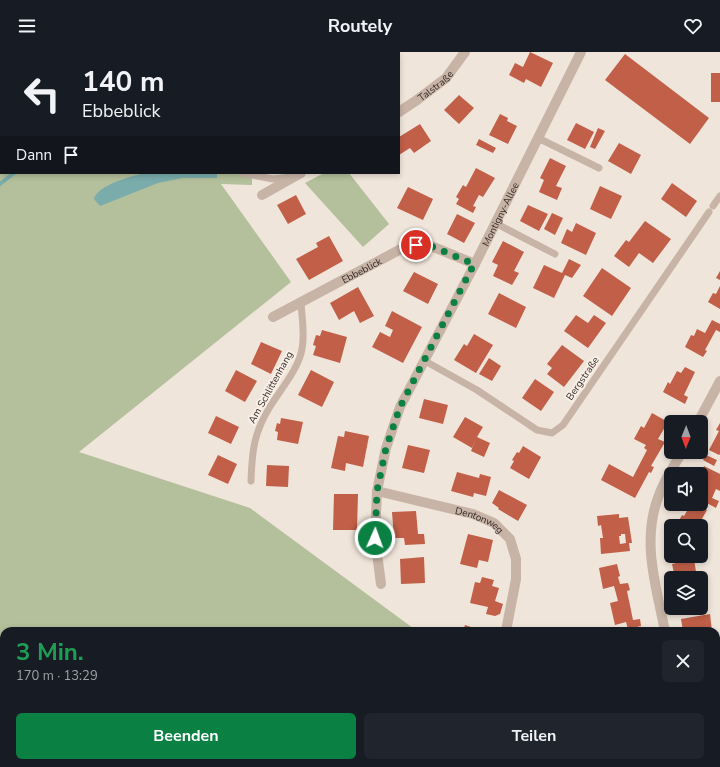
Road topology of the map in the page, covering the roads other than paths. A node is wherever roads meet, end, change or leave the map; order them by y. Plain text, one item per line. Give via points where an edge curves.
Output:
1 (465, 52) edge
2 (581, 52) edge
3 (400, 111) edge
4 (538, 138) junction
5 (599, 168) dead end
6 (247, 174) edge
7 (298, 175) edge
8 (262, 195) dead end
9 (720, 196) edge
10 (495, 223) junction
11 (555, 254) dead end
12 (474, 264) junction
13 (301, 303) junction
14 (273, 317) dead end
15 (425, 361) junction
16 (720, 380) edge
17 (702, 415) edge
18 (678, 459) edge
19 (251, 481) dead end
20 (377, 491) junction
21 (380, 584) dead end
22 (507, 627) edge
23 (664, 627) edge

1 - 3 street, Talstraße via 446,78
2 - 4 street, Montigny-Allee
4 - 5 lane
4 - 10 street, Montigny-Allee
6 - 7 lane via 273,179
7 - 8 street
9 - 15 lane, Bergstraße via 563,425 552,433 537,430 477,390
10 - 11 lane
10 - 12 street, Montigny-Allee
12 - 13 street, Ebbeblick via 431,246 416,245 401,249
12 - 15 street, Montigny-Allee
13 - 14 street, Ebbeblick
13 - 19 lane, Am Schlittenhang via 302,350 257,432 252,454
15 - 20 street, Montigny-Allee via 400,407 386,448
16 - 17 street
18 - 23 street via 659,495 650,529 651,560
20 - 21 street, Montigny-Allee via 375,538
20 - 22 street, Dentonweg via 473,514 494,523 510,539 516,559 516,579

